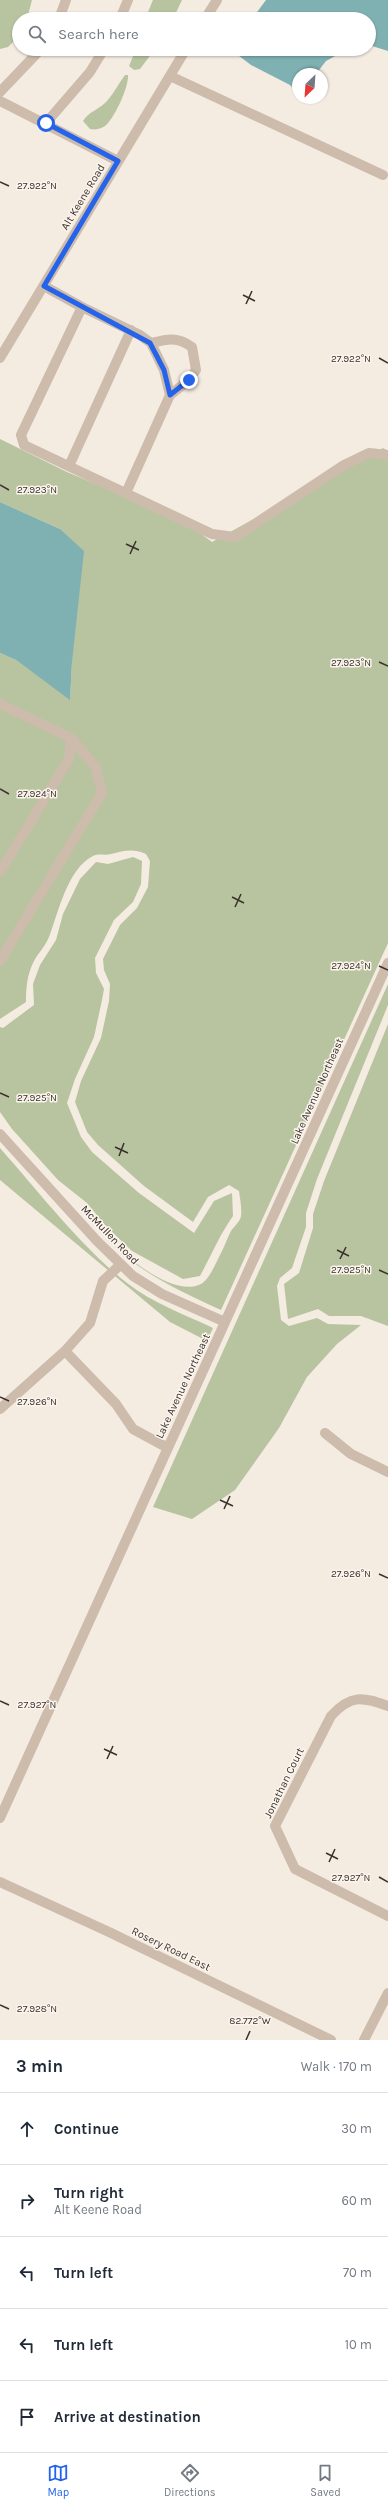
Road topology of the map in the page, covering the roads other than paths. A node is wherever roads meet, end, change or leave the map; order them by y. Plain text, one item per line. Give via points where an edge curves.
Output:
1 (66, 0) edge
2 (128, 0) edge
3 (216, 0) edge
4 (62, 12) edge
5 (123, 12) edge
6 (209, 12) edge
7 (34, 56) edge
8 (100, 56) edge
9 (182, 56) edge
10 (170, 76) junction
11 (0, 92) edge
12 (0, 101) edge
13 (46, 123) junction
14 (118, 161) junction
15 (383, 175) dead end
16 (44, 286) junction
17 (82, 306) junction
18 (131, 330) junction
19 (150, 343) junction
20 (0, 358) edge
21 (170, 395) junction
22 (388, 455) edge
23 (69, 466) junction
24 (126, 493) junction
25 (0, 704) edge
26 (71, 738) junction
27 (0, 872) edge
28 (0, 961) edge
29 (388, 963) edge
30 (0, 1134) edge
31 (120, 1265) junction
32 (225, 1322) junction
33 (65, 1351) junction
34 (0, 1409) edge
35 (325, 1433) dead end
36 (168, 1448) junction
37 (388, 1472) edge
38 (388, 1706) edge
39 (0, 1818) edge
40 (0, 1882) edge
41 (388, 1916) edge
42 (388, 1993) edge
43 (331, 2040) edge
44 (364, 2040) edge

1 - 4 street
2 - 5 street
3 - 6 street
7 - 11 street
8 - 13 street via 90,72
9 - 10 street, Alt Keene Road
10 - 14 street, Alt Keene Road
10 - 15 street
12 - 13 street
13 - 14 street
14 - 16 street, Alt Keene Road
16 - 17 street
16 - 20 street, Alt Keene Road
17 - 18 street
17 - 23 street via 21,435 24,445
18 - 19 street
18 - 23 street
19 - 21 street via 164,370
19 - 21 street via 171,338 183,340 192,347 196,370 189,380
21 - 24 street
22 - 24 street via 369,453 344,465 235,537 212,534
23 - 24 street
25 - 26 street
26 - 27 street via 69,759
26 - 28 street via 95,766 102,793
29 - 32 street, Lake Avenue Northeast
30 - 31 street, McMullen Road
31 - 32 street, McMullen Road via 162,1294
31 - 33 street via 103,1281 90,1323
32 - 36 street, Lake Avenue Northeast
33 - 34 street
33 - 36 street via 116,1404 133,1429
35 - 37 street via 351,1454
36 - 39 street, Lake Avenue Northeast
38 - 41 street, Jonathan Court via 364,1697 340,1706 331,1716 276,1826 295,1869
40 - 43 street, Rosery Road East
42 - 44 street

